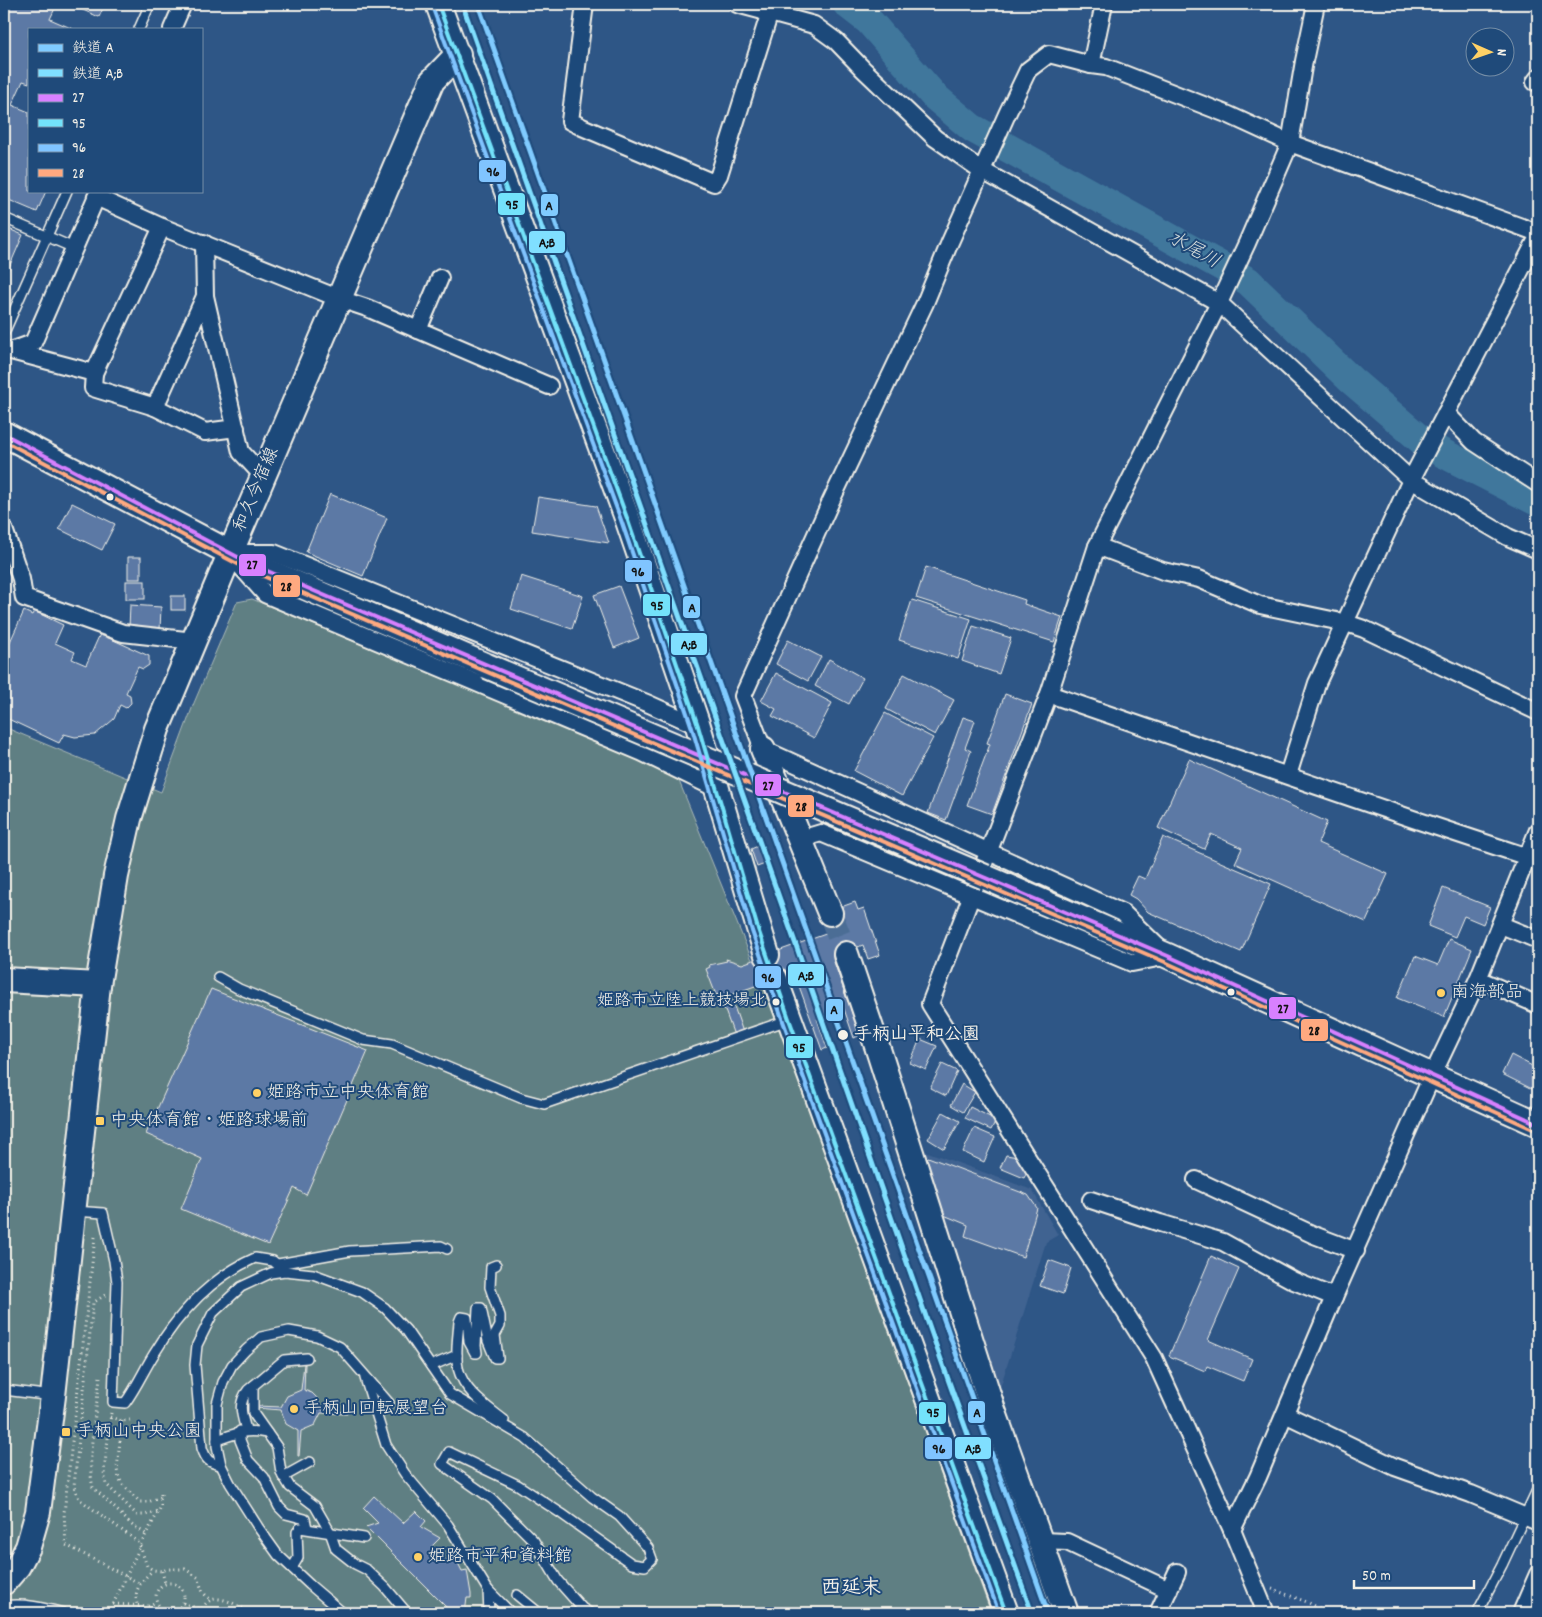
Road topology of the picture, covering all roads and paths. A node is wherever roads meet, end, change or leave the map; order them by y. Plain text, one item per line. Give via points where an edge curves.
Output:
1 (150, 4) edge
2 (183, 4) edge
3 (438, 4) edge
4 (585, 4) edge
5 (737, 4) edge
6 (1104, 4) edge
7 (1316, 4) edge
8 (770, 12) junction
9 (139, 28) edge
10 (172, 28) edge
11 (458, 54) junction
12 (1091, 66) junction
13 (1290, 143) junction
14 (981, 170) junction
15 (67, 192) edge
16 (98, 194) edge
17 (4, 218) edge
18 (162, 227) junction
19 (1538, 233) edge
20 (46, 236) junction
21 (1538, 237) edge
22 (204, 244) junction
23 (74, 248) junction
24 (440, 278) dead end
25 (205, 296) junction
26 (340, 299) junction
27 (1219, 303) junction
28 (418, 330) junction
29 (4, 333) edge
30 (8, 349) edge
31 (94, 373) junction
32 (549, 386) dead end
33 (155, 407) junction
34 (1446, 413) junction
35 (236, 428) junction
36 (4, 434) edge
37 (263, 476) junction
38 (1411, 480) junction
39 (1538, 484) edge
40 (4, 529) edge
41 (1097, 546) junction
42 (1538, 550) edge
43 (230, 554) junction
44 (1346, 624) junction
45 (194, 641) junction
46 (1049, 694) junction
47 (1538, 712) edge
48 (698, 726) junction
49 (763, 749) junction
50 (1288, 775) junction
51 (717, 789) junction
52 (1538, 830) edge
53 (801, 839) junction
54 (989, 851) junction
55 (1533, 859) edge
56 (978, 886) junction
57 (830, 913) tunnel mouth
58 (1501, 925) junction
59 (1538, 940) edge
60 (846, 954) tunnel mouth
61 (767, 955) dead end
62 (1168, 956) junction
63 (218, 977) dead end
64 (1478, 978) junction
65 (775, 979) dead end
66 (4, 980) edge
67 (98, 985) junction
68 (1538, 1005) edge
69 (784, 1021) junction
70 (1432, 1076) junction
71 (1538, 1124) edge
72 (1196, 1180) dead end
73 (1091, 1200) dead end
74 (74, 1210) junction
75 (98, 1212) junction
76 (447, 1249) dead end
77 (1356, 1251) junction
78 (496, 1265) dead end
79 (281, 1268) junction
80 (1334, 1297) junction
81 (108, 1302) dead end
82 (457, 1355) junction
83 (307, 1358) dead end
84 (431, 1366) junction
85 (101, 1369) dead end
86 (364, 1376) junction
87 (253, 1386) junction
88 (4, 1390) edge
89 (53, 1396) junction
90 (113, 1402) junction
91 (389, 1403) dead end
92 (1285, 1414) junction
93 (110, 1417) junction
94 (130, 1420) dead end
95 (122, 1421) junction
96 (243, 1431) junction
97 (267, 1434) junction
98 (525, 1438) junction
99 (217, 1440) junction
100 (310, 1462) dead end
101 (221, 1465) junction
102 (283, 1477) junction
103 (1538, 1488) edge
104 (161, 1491) dead end
105 (162, 1497) junction
106 (159, 1511) junction
107 (1532, 1519) edge
108 (307, 1528) junction
109 (1232, 1530) junction
110 (330, 1532) junction
111 (146, 1534) junction
112 (364, 1538) dead end
113 (1040, 1541) junction
114 (141, 1545) junction
115 (292, 1568) junction
116 (153, 1570) junction
117 (162, 1571) junction
118 (1177, 1572) dead end
119 (1538, 1574) edge
120 (126, 1576) junction
121 (4, 1582) edge
122 (166, 1583) junction
123 (139, 1584) junction
124 (1254, 1585) junction
125 (488, 1590) junction
126 (1169, 1590) junction
127 (517, 1595) dead end
128 (212, 1600) junction
129 (156, 1602) junction
130 (183, 1603) junction
131 (112, 1604) junction
132 (136, 1605) junction
133 (4, 1606) edge
134 (246, 1610) dead end
135 (171, 1612) edge
136 (200, 1612) edge
137 (63, 1613) edge
138 (108, 1613) edge
139 (141, 1613) edge
140 (343, 1613) edge
141 (407, 1613) edge
142 (489, 1613) edge
143 (511, 1613) edge
144 (539, 1613) edge
145 (590, 1613) edge
146 (1006, 1613) edge
147 (1066, 1613) edge
148 (1158, 1613) edge
149 (1266, 1613) edge
150 (1329, 1613) edge
151 (1477, 1613) edge
152 (1521, 1613) edge

1 - 9 lane
2 - 10 street
3 - 11 street
4 - 8 street via 570,121 714,183
5 - 8 street
6 - 12 street
7 - 13 street
8 - 14 street via 814,26 836,41 935,138
11 - 26 street, 和久今宿線 via 432,81
11 - 48 street via 627,518
12 - 13 street via 1106,67 1131,76
12 - 14 street via 1049,54 1028,70
13 - 19 street
13 - 27 street
14 - 27 street
14 - 49 street via 925,303 743,696
15 - 20 lane
16 - 18 street
16 - 23 street
17 - 20 lane
18 - 22 street
18 - 31 street
20 - 23 lane
20 - 29 lane
21 - 34 street
22 - 25 street
22 - 26 street
23 - 30 street via 33,343
24 - 28 street
25 - 33 street
25 - 35 street
26 - 28 street
26 - 37 street, 和久今宿線
27 - 38 street
27 - 41 street
28 - 32 street
30 - 31 street
31 - 33 street via 94,388
33 - 35 street via 205,432
34 - 38 street
34 - 39 street via 1474,442
35 - 37 street via 241,452
36 - 43 street
37 - 43 street, 和久今宿線
38 - 42 street via 1508,537
38 - 44 street
40 - 45 street via 24,598 123,633
41 - 44 street via 1199,579 1260,605
41 - 46 street
43 - 45 street
43 - 48 street via 274,553
43 - 51 street via 265,594 641,752
43 - 56 street, 和久今宿線, bridge
44 - 47 street via 1364,629
44 - 50 street via 1317,683
45 - 67 street via 158,729 129,819
46 - 50 street
46 - 54 street
48 - 51 street
49 - 53 street
49 - 54 street
50 - 55 street
51 - 61 street
52 - 55 street
53 - 56 street via 821,832
53 - 57 street
54 - 56 street
54 - 62 street via 1123,912
55 - 58 street
56 - 62 street, 和久今宿線
56 - 109 street via 930,1004 1154,1358
58 - 59 street
58 - 64 street
60 - 113 street via 992,1407
62 - 70 street, 和久今宿線
63 - 69 lane via 239,989 363,1040 392,1044 521,1098 544,1104
64 - 68 street
64 - 70 street
65 - 69 street
66 - 67 street
67 - 74 street
69 - 146 street
70 - 71 street, 和久今宿線
70 - 77 street
72 - 77 street
73 - 80 street via 1223,1242 1294,1282
74 - 75 lane
74 - 89 street
75 - 90 lane via 103,1213 117,1282
75 - 120 path via 64,1513 66,1545
76 - 79 lane via 441,1246 350,1251
77 - 80 street
78 - 82 lane via 491,1267 490,1287 500,1316 500,1326 495,1335 498,1358 495,1358 488,1341 481,1308 478,1308 477,1353 469,1342 467,1318 461,1317
79 - 84 lane via 313,1274 362,1292 385,1308 406,1330
79 - 90 lane via 273,1261 255,1258 217,1280 186,1310 154,1353 125,1404
79 - 101 lane via 241,1287 213,1313 197,1345 195,1365 202,1448 205,1458
80 - 92 street
81 - 114 path via 109,1292 93,1303 74,1486 79,1499
82 - 84 lane
82 - 98 lane via 467,1388
83 - 87 lane via 284,1360
84 - 98 lane via 450,1394
85 - 111 path via 91,1480 103,1498
86 - 91 lane
86 - 99 lane via 340,1348 317,1336 289,1331 261,1337 232,1364 223,1382 217,1404
86 - 125 lane via 386,1445 405,1474 448,1525
87 - 96 lane via 240,1406
87 - 97 lane via 254,1413
88 - 89 lane
89 - 121 street via 34,1531 18,1566
90 - 93 path
92 - 107 street via 1395,1467
92 - 109 street
93 - 95 path
93 - 106 path via 104,1472 106,1484 137,1515
94 - 95 path
95 - 105 path via 117,1469 120,1479 140,1502
96 - 97 lane
96 - 99 lane
96 - 108 lane via 240,1440 248,1460 266,1480 279,1507 286,1514 306,1519
97 - 102 lane via 276,1447
98 - 145 lane via 592,1497 619,1516 648,1548 652,1559 645,1566 632,1564 518,1485 449,1452 442,1464 492,1499 534,1541 558,1581
99 - 101 lane
100 - 102 lane
101 - 115 lane via 258,1527
102 - 110 lane via 296,1493 315,1506
103 - 107 lane
104 - 105 path
105 - 106 path
106 - 111 path
107 - 151 lane
108 - 110 lane
108 - 115 lane via 300,1528 297,1532 298,1558
109 - 124 street
110 - 112 lane
110 - 141 lane via 336,1549 367,1570
111 - 114 path
113 - 126 street via 1067,1542
113 - 147 street
114 - 116 path via 148,1566
114 - 120 path
115 - 140 lane
116 - 117 path
116 - 123 path
117 - 122 path
117 - 128 path via 186,1569 199,1578 202,1591
118 - 126 street
119 - 152 street
120 - 123 path
120 - 131 path
122 - 129 path via 157,1591
122 - 130 path via 176,1584 184,1592
123 - 132 path
124 - 149 street
124 - 150 path via 1290,1595
125 - 142 lane
125 - 143 lane
126 - 148 street
127 - 144 lane
128 - 134 path via 226,1599
128 - 136 path
129 - 132 path via 148,1606
129 - 135 path
130 - 135 path
130 - 136 path
131 - 132 path
131 - 138 path
132 - 139 path
133 - 137 lane via 16,1604

